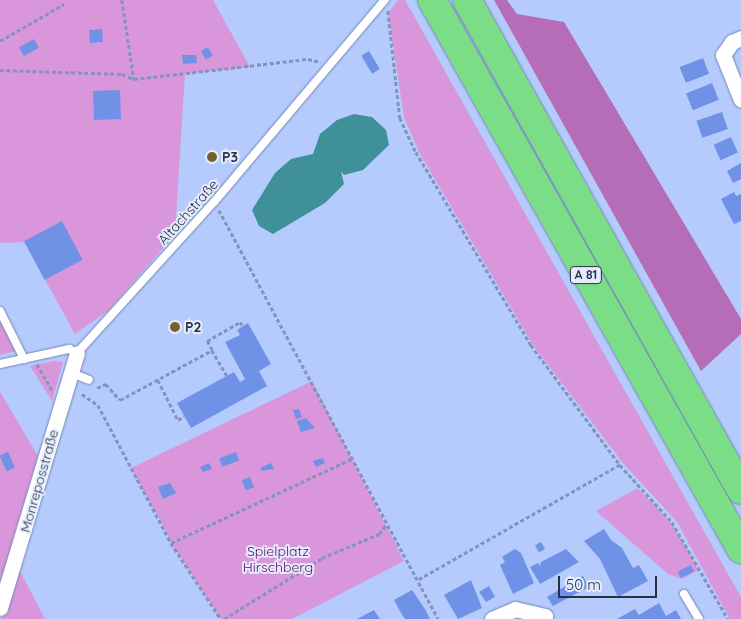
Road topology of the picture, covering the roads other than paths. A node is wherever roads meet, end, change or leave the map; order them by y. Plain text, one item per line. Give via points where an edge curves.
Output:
1 (386, 0) edge
2 (432, 0) edge
3 (467, 0) edge
4 (736, 40) edge
5 (741, 100) edge
6 (0, 311) edge
7 (77, 353) junction
8 (24, 358) junction
9 (0, 364) edge
10 (71, 373) junction
11 (89, 380) dead end
12 (741, 490) edge
13 (741, 549) edge
14 (684, 594) dead end
15 (0, 608) edge
16 (545, 616) dead end
17 (492, 619) edge
18 (699, 619) edge

1 - 7 lane, Altachstraße via 214,202
2 - 13 highway, A 81
3 - 12 highway, A 81
4 - 5 street via 723,56
6 - 8 lane
7 - 8 lane via 70,348
7 - 10 street, Monreposstraße
8 - 9 lane
10 - 11 lane
10 - 15 street, Monreposstraße
14 - 18 lane
16 - 17 street via 515,609

